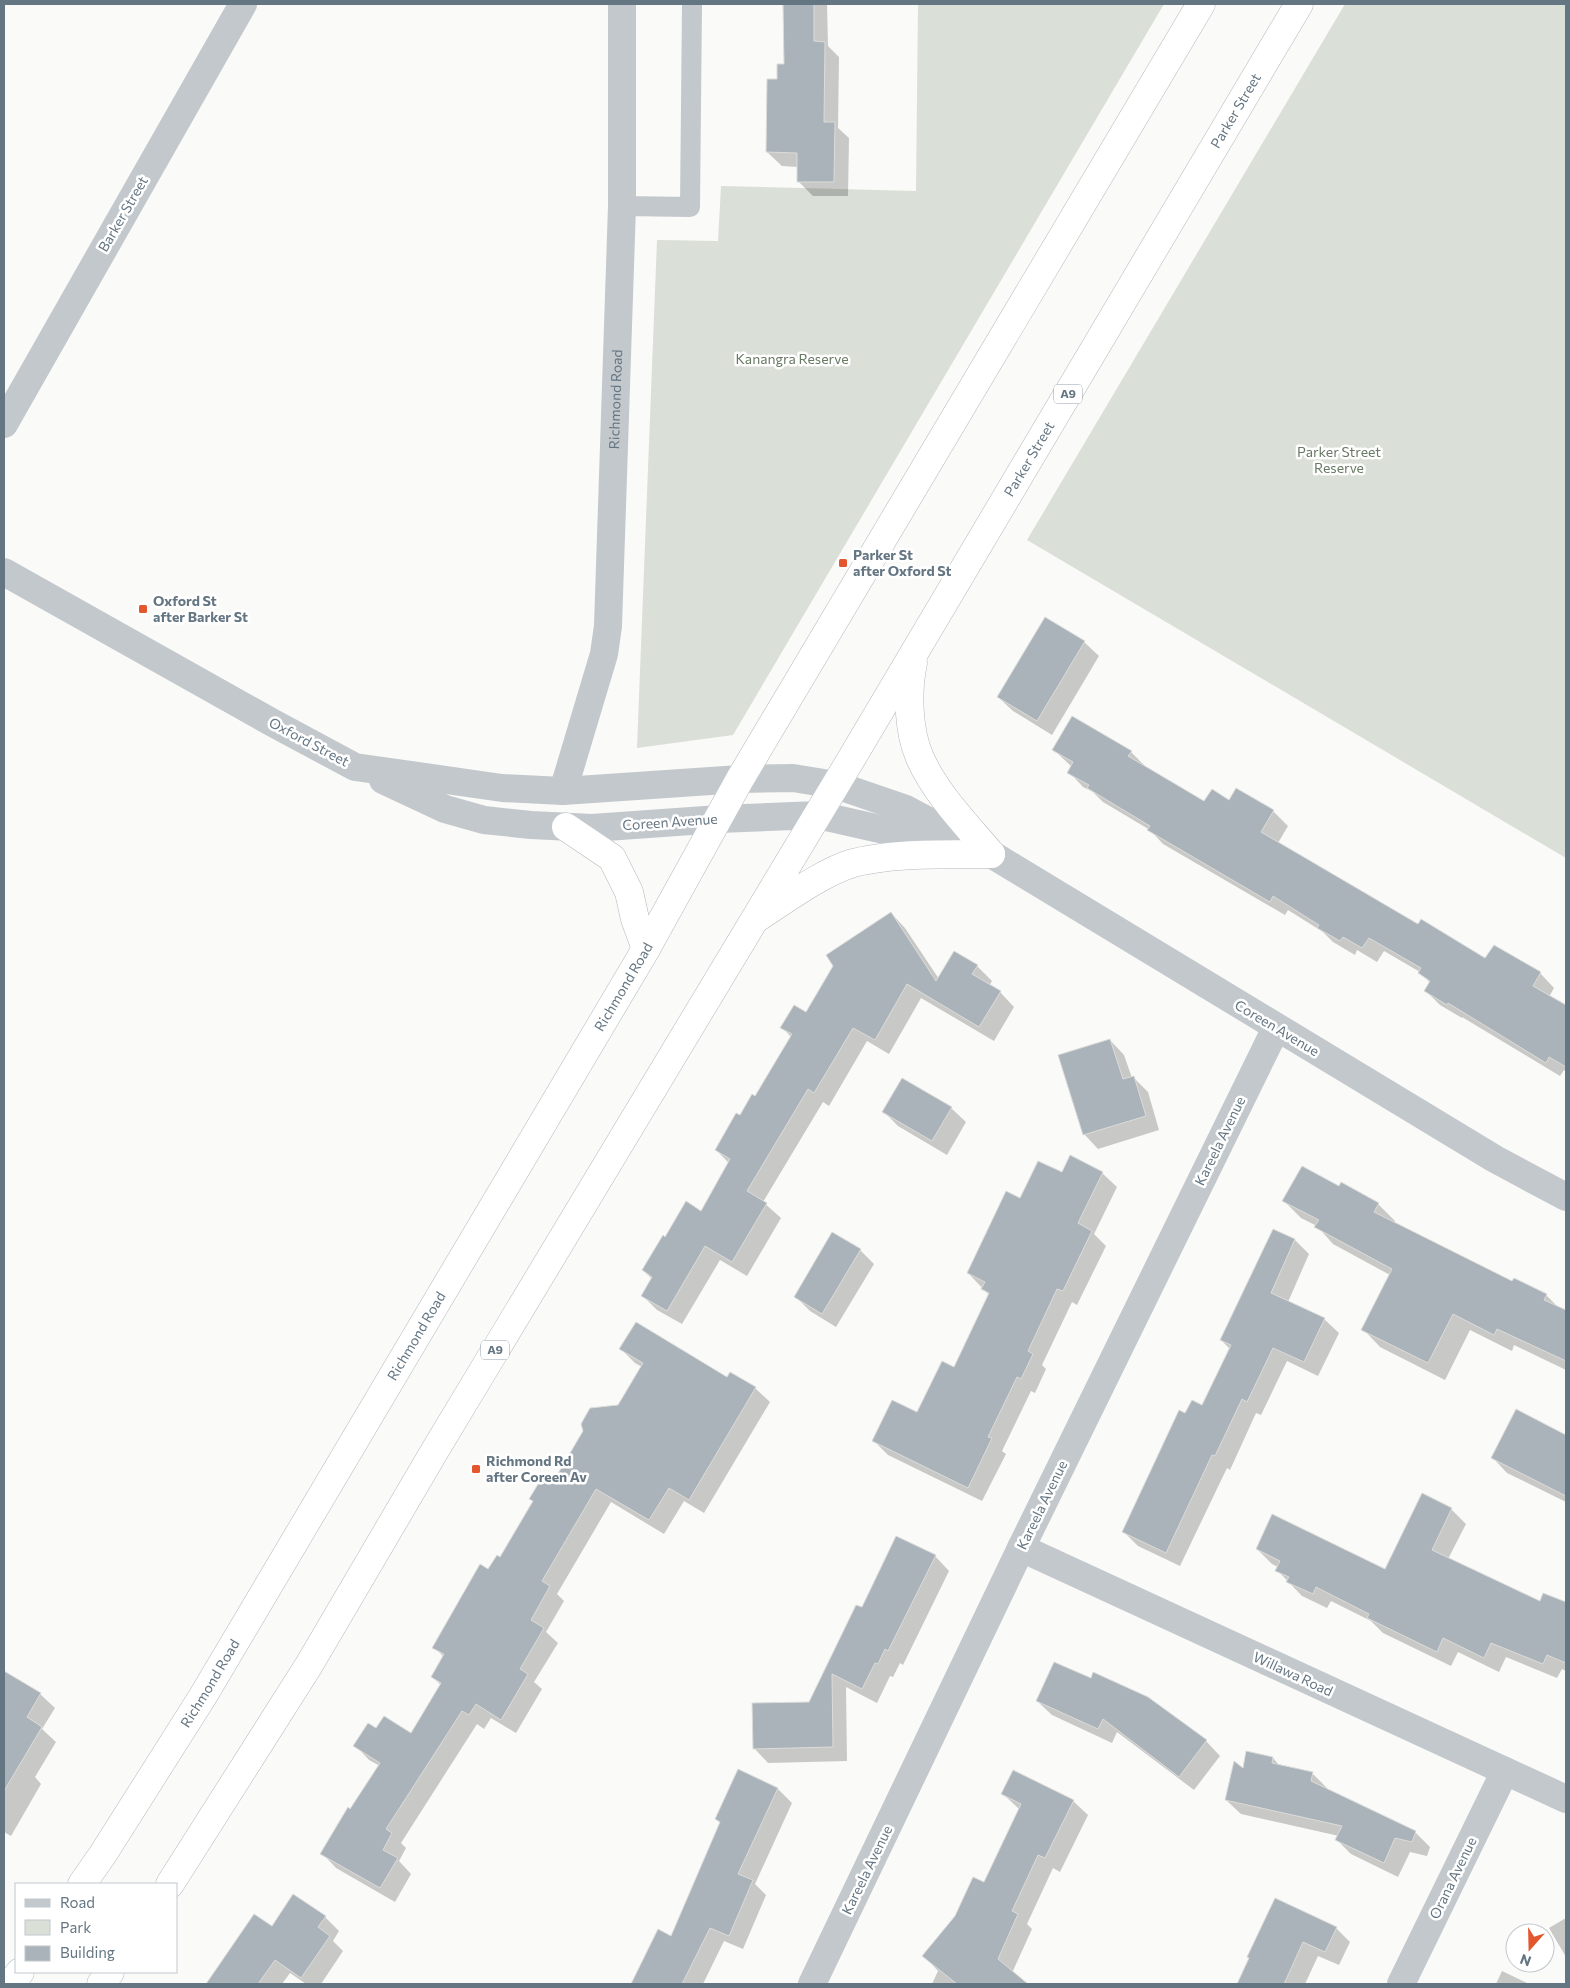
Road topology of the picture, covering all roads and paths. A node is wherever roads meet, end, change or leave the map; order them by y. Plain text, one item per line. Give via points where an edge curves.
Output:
1 (243, 4) edge
2 (622, 4) edge
3 (692, 4) edge
4 (1201, 4) edge
5 (1299, 4) edge
6 (622, 206) junction
7 (4, 424) edge
8 (4, 572) edge
9 (916, 650) junction
10 (355, 767) junction
11 (740, 779) junction
12 (836, 785) junction
13 (563, 791) junction
14 (818, 815) junction
15 (719, 819) junction
16 (566, 827) junction
17 (991, 854) junction
18 (756, 918) junction
19 (646, 949) junction
20 (1276, 1028) junction
21 (1566, 1197) edge
22 (1021, 1548) junction
23 (1505, 1771) junction
24 (1566, 1799) edge
25 (83, 1883) edge
26 (171, 1883) edge
27 (19, 1973) edge
28 (109, 1973) edge
29 (11, 1984) edge
30 (101, 1984) edge
31 (812, 1984) edge
32 (1401, 1984) edge

1 - 7 street, Barker Street
2 - 6 street, Richmond Road
3 - 6 lane via 690,208
4 - 11 highway
5 - 9 highway, Parker Street / A9
6 - 13 street, Richmond Road via 608,626 604,654
8 - 10 street, Oxford Street
9 - 12 highway, Parker Street / A9
9 - 17 highway via 910,678 910,702 919,757 935,785
10 - 13 street, Oxford Street via 502,788
10 - 16 street, Coreen Avenue via 444,809 484,820
11 - 12 street, Coreen Avenue via 793,778
11 - 13 street, Oxford Street
11 - 15 highway, Richmond Road
12 - 14 highway, A9
12 - 17 street, Coreen Avenue via 906,809
14 - 15 street, Coreen Avenue
14 - 17 street, Coreen Avenue
14 - 18 highway, A9
15 - 16 street, Coreen Avenue
15 - 19 highway, Richmond Road
16 - 19 highway via 612,858 629,892
17 - 18 highway via 886,857 852,864 813,882
17 - 20 street, Coreen Avenue
18 - 26 highway, A9 via 309,1665
19 - 25 highway, Richmond Road via 203,1696
20 - 21 street, Coreen Avenue via 1495,1159
20 - 22 street, Kareela Avenue
22 - 23 street, Willawa Road
22 - 31 street, Kareela Avenue
23 - 24 street, Willawa Road
23 - 32 street, Orana Avenue
27 - 29 highway
28 - 30 highway

